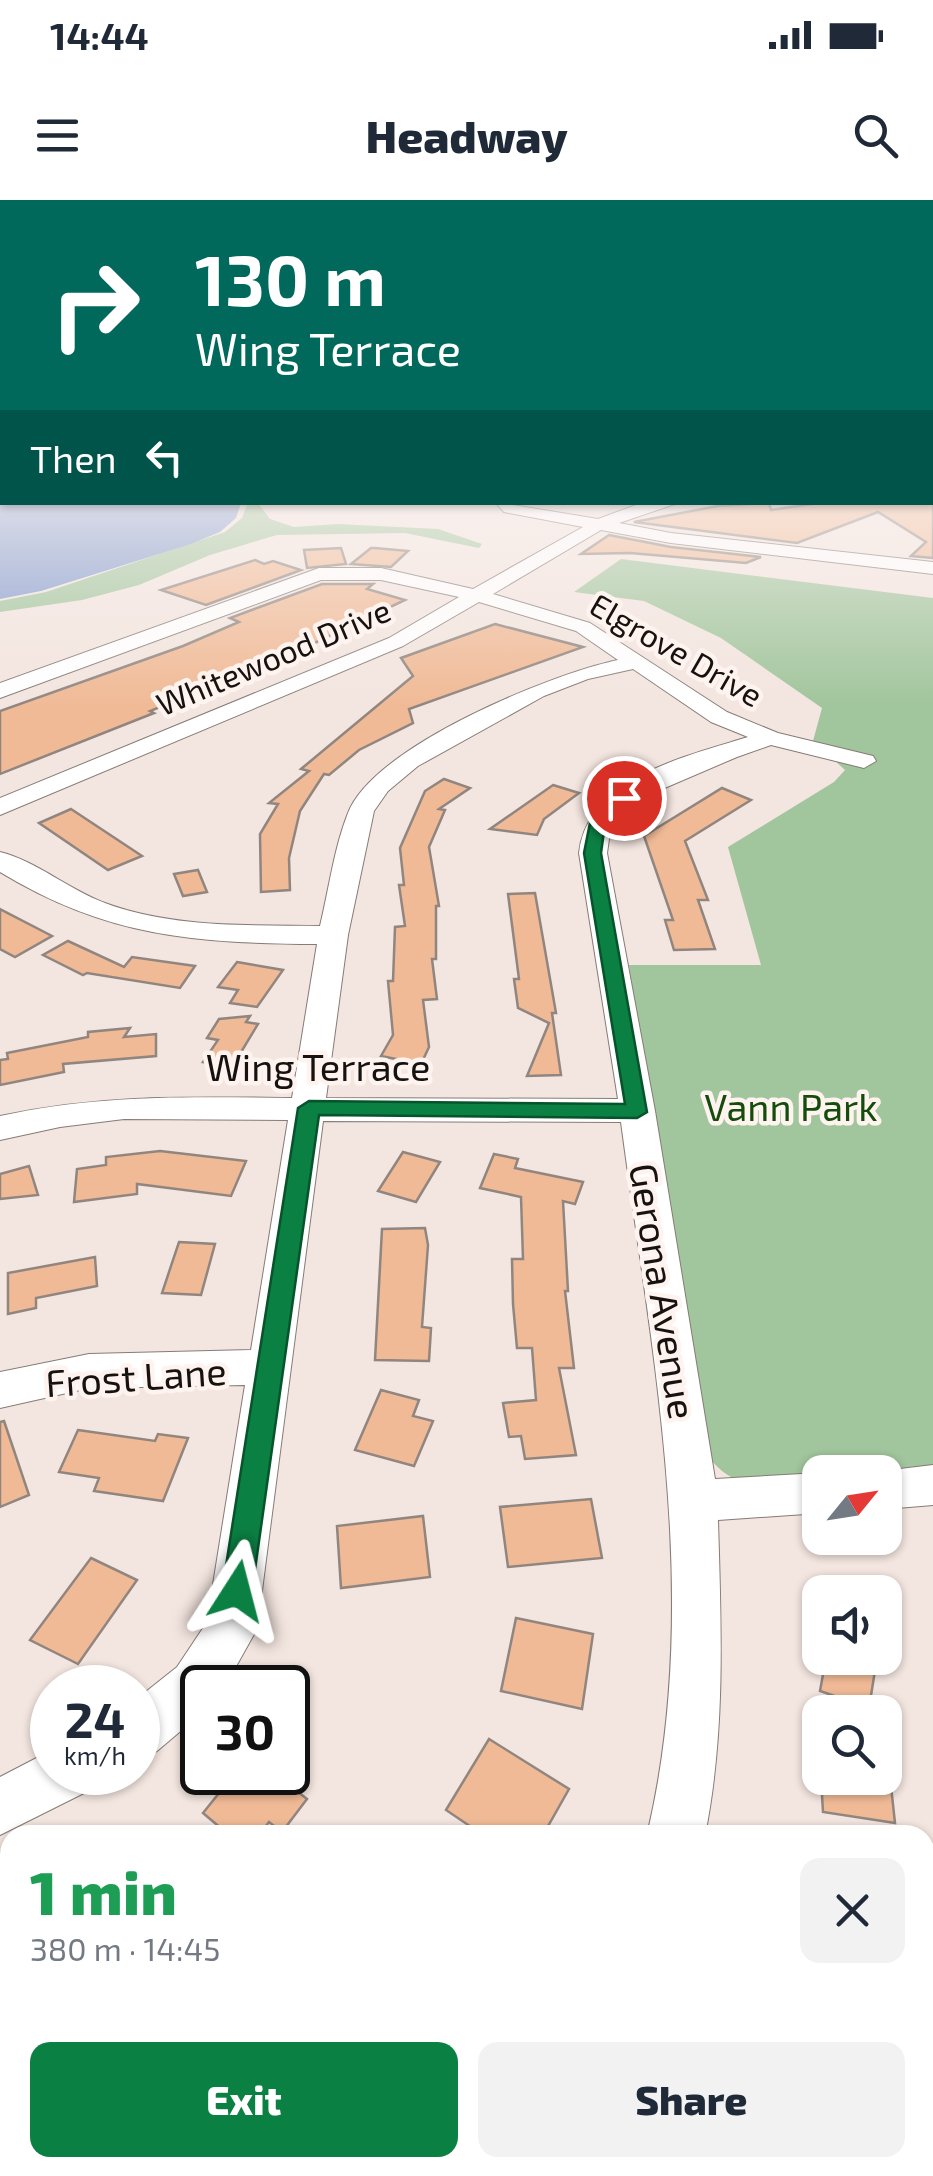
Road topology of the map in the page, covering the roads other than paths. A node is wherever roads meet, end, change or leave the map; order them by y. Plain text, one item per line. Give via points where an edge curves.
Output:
1 (573, 521) edge
2 (609, 521) edge
3 (596, 526) junction
4 (871, 537) dead end
5 (860, 559) junction
6 (933, 568) edge
7 (471, 596) junction
8 (637, 662) junction
9 (0, 690) edge
10 (770, 738) junction
11 (864, 762) dead end
12 (0, 807) edge
13 (0, 860) edge
14 (333, 935) junction
15 (309, 1108) junction
16 (637, 1112) junction
17 (0, 1128) edge
18 (272, 1367) junction
19 (0, 1390) edge
20 (933, 1486) edge
21 (902, 1487) edge
22 (802, 1494) edge
23 (694, 1501) junction
24 (160, 1714) edge
25 (30, 1791) edge
26 (0, 1807) edge
27 (678, 1825) edge

1 - 3 street
2 - 3 street, Whitewood Drive
3 - 5 street
3 - 7 street, Whitewood Drive
4 - 5 street
5 - 6 street
7 - 8 street, Elgrove Drive via 583,627
7 - 9 street, Elgrove Drive via 381,574 319,574
7 - 12 street, Whitewood Drive via 396,642
8 - 10 street, Elgrove Drive via 719,717
8 - 14 street via 536,691 409,761 379,786 360,811
10 - 11 street, Elgrove Drive
10 - 16 street, Gerona Avenue via 676,771 624,798 598,823 592,853
13 - 14 street via 70,899 120,916 214,934
14 - 15 street
15 - 16 street, Wing Terrace
15 - 17 street, Wing Terrace via 124,1108
15 - 18 street
16 - 23 street, Gerona Avenue
18 - 19 street, Frost Lane via 89,1371
18 - 24 street via 231,1629 196,1684
20 - 21 street
22 - 23 street
23 - 27 street, Gerona Avenue via 696,1664
25 - 26 street

